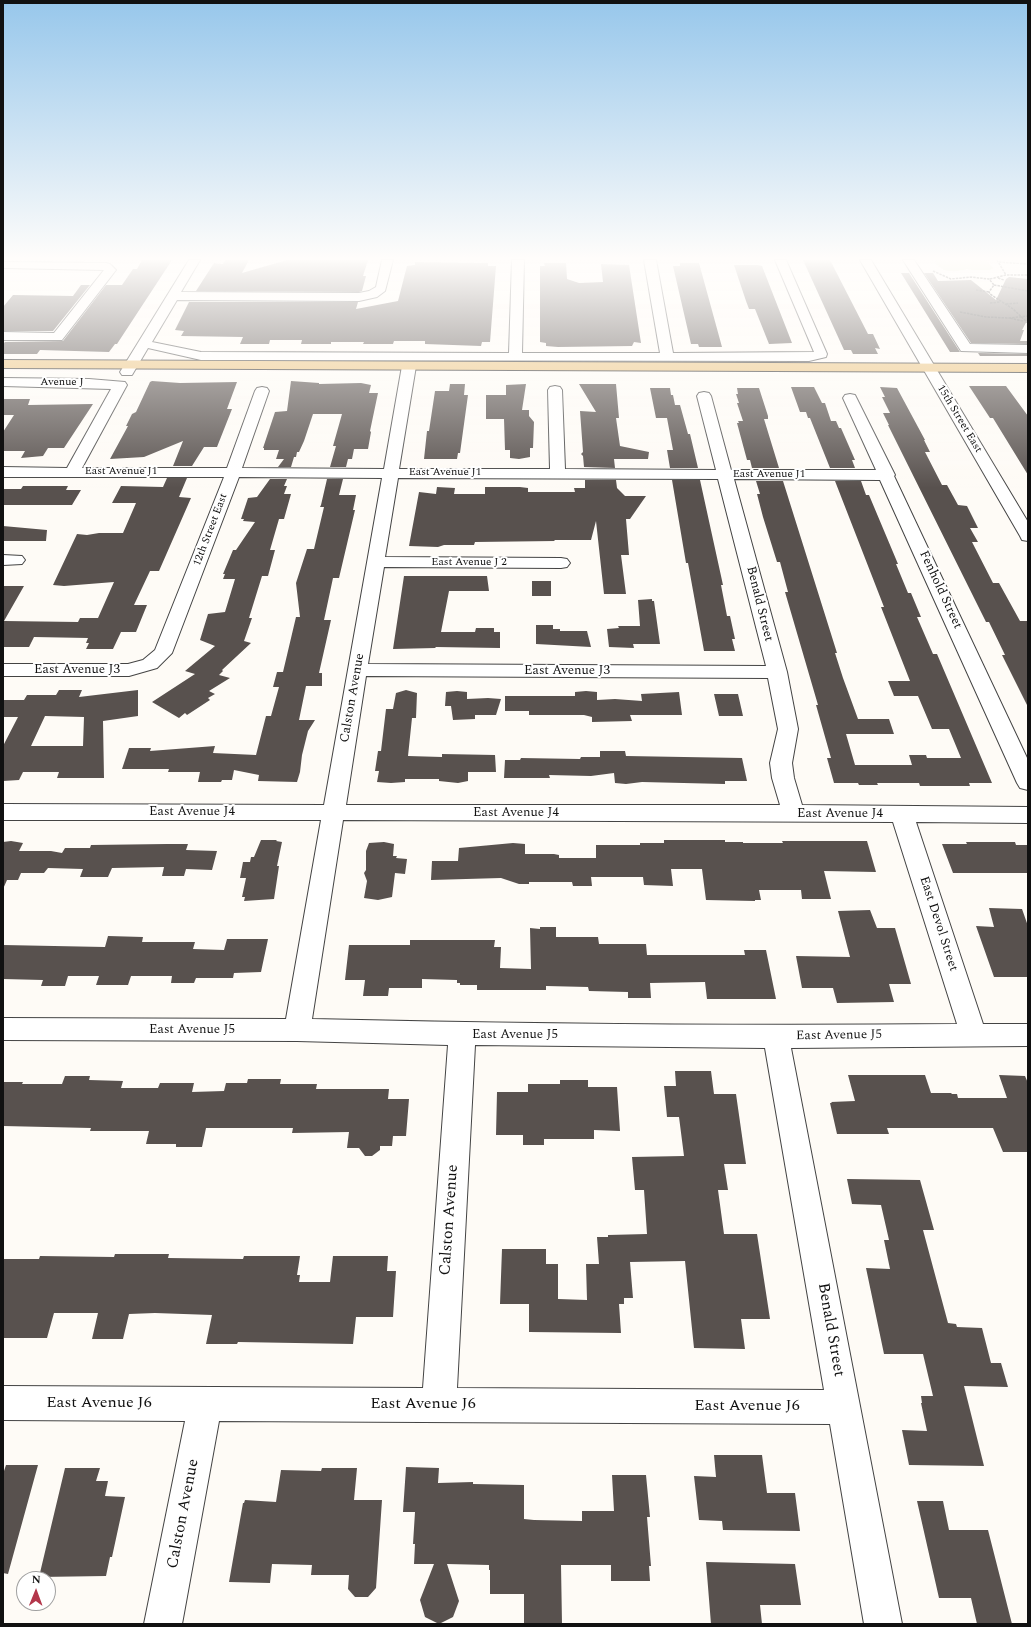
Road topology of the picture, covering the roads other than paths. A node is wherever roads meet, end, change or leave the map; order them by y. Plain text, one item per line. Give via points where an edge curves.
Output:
1 (3, 336) edge
2 (59, 336) edge
3 (150, 336) edge
4 (516, 336) edge
5 (663, 336) edge
6 (813, 336) edge
7 (910, 336) edge
8 (958, 336) edge
9 (145, 344) junction
10 (1028, 349) edge
11 (515, 356) junction
12 (667, 357) junction
13 (3, 364) edge
14 (130, 367) junction
15 (1028, 368) edge
16 (408, 370) junction
17 (3, 372) edge
18 (931, 372) junction
19 (1028, 376) edge
20 (3, 382) edge
21 (555, 390) dead end
22 (262, 391) dead end
23 (704, 396) dead end
24 (850, 398) dead end
25 (3, 472) edge
26 (72, 472) junction
27 (233, 473) junction
28 (391, 473) junction
29 (558, 474) junction
30 (726, 475) junction
31 (887, 475) junction
32 (1028, 536) edge
33 (376, 562) junction
34 (561, 563) dead end
35 (150, 664) joint
36 (3, 670) edge
37 (358, 670) junction
38 (777, 672) junction
39 (1028, 782) edge
40 (3, 812) edge
41 (334, 812) junction
42 (793, 813) junction
43 (902, 814) junction
44 (1028, 816) edge
45 (3, 1029) edge
46 (297, 1030) junction
47 (462, 1034) junction
48 (973, 1034) junction
49 (1028, 1035) edge
50 (776, 1037) junction
51 (3, 1403) edge
52 (205, 1404) junction
53 (439, 1405) junction
54 (844, 1407) junction
55 (163, 1624) edge
56 (883, 1624) edge

1 - 2 street
3 - 9 street
4 - 11 street
5 - 12 street
6 - 12 street via 821,354 809,357
7 - 18 street, 15th Street East
8 - 10 street via 966,348
9 - 11 street via 201,356
9 - 14 street
11 - 12 street
13 - 14 main road
14 - 16 main road
14 - 17 main road
15 - 18 main road
16 - 18 main road
16 - 28 street, Calston Avenue
18 - 19 main road
18 - 32 street, 15th Street East
20 - 26 street, Avenue J via 89,382 120,385
21 - 29 street
22 - 27 street, 12th Street East
23 - 30 street, Benald Street
24 - 31 street, Fenhold Street
25 - 26 street, East Avenue J1
26 - 27 street, East Avenue J1
27 - 28 street, East Avenue J1
27 - 35 street, 12th Street East via 163,653
28 - 29 street, East Avenue J1
28 - 33 street, Calston Avenue
29 - 30 street, East Avenue J1
30 - 31 street, East Avenue J1
30 - 38 street, Benald Street
31 - 39 street, Fenhold Street
33 - 34 street, East Avenue J 2
33 - 37 street, Calston Avenue
35 - 36 street, East Avenue J3 via 129,670
37 - 38 street, East Avenue J3
37 - 41 street, Calston Avenue
38 - 42 street, Benald Street via 788,729 782,763 783,778
40 - 41 street, East Avenue J4
41 - 42 street, East Avenue J4
41 - 46 street, Calston Avenue
42 - 43 street, East Avenue J4
43 - 44 street, East Avenue J4
43 - 48 street, East Devol Street
45 - 46 street, East Avenue J5
46 - 47 street, East Avenue J5
47 - 50 street, East Avenue J5
47 - 53 street, Calston Avenue
48 - 49 street, East Avenue J5
48 - 50 street, East Avenue J5
50 - 54 street, Benald Street
51 - 52 street, East Avenue J6
52 - 53 street, East Avenue J6
52 - 55 street, Calston Avenue
53 - 54 street, East Avenue J6
54 - 56 street, Benald Street

